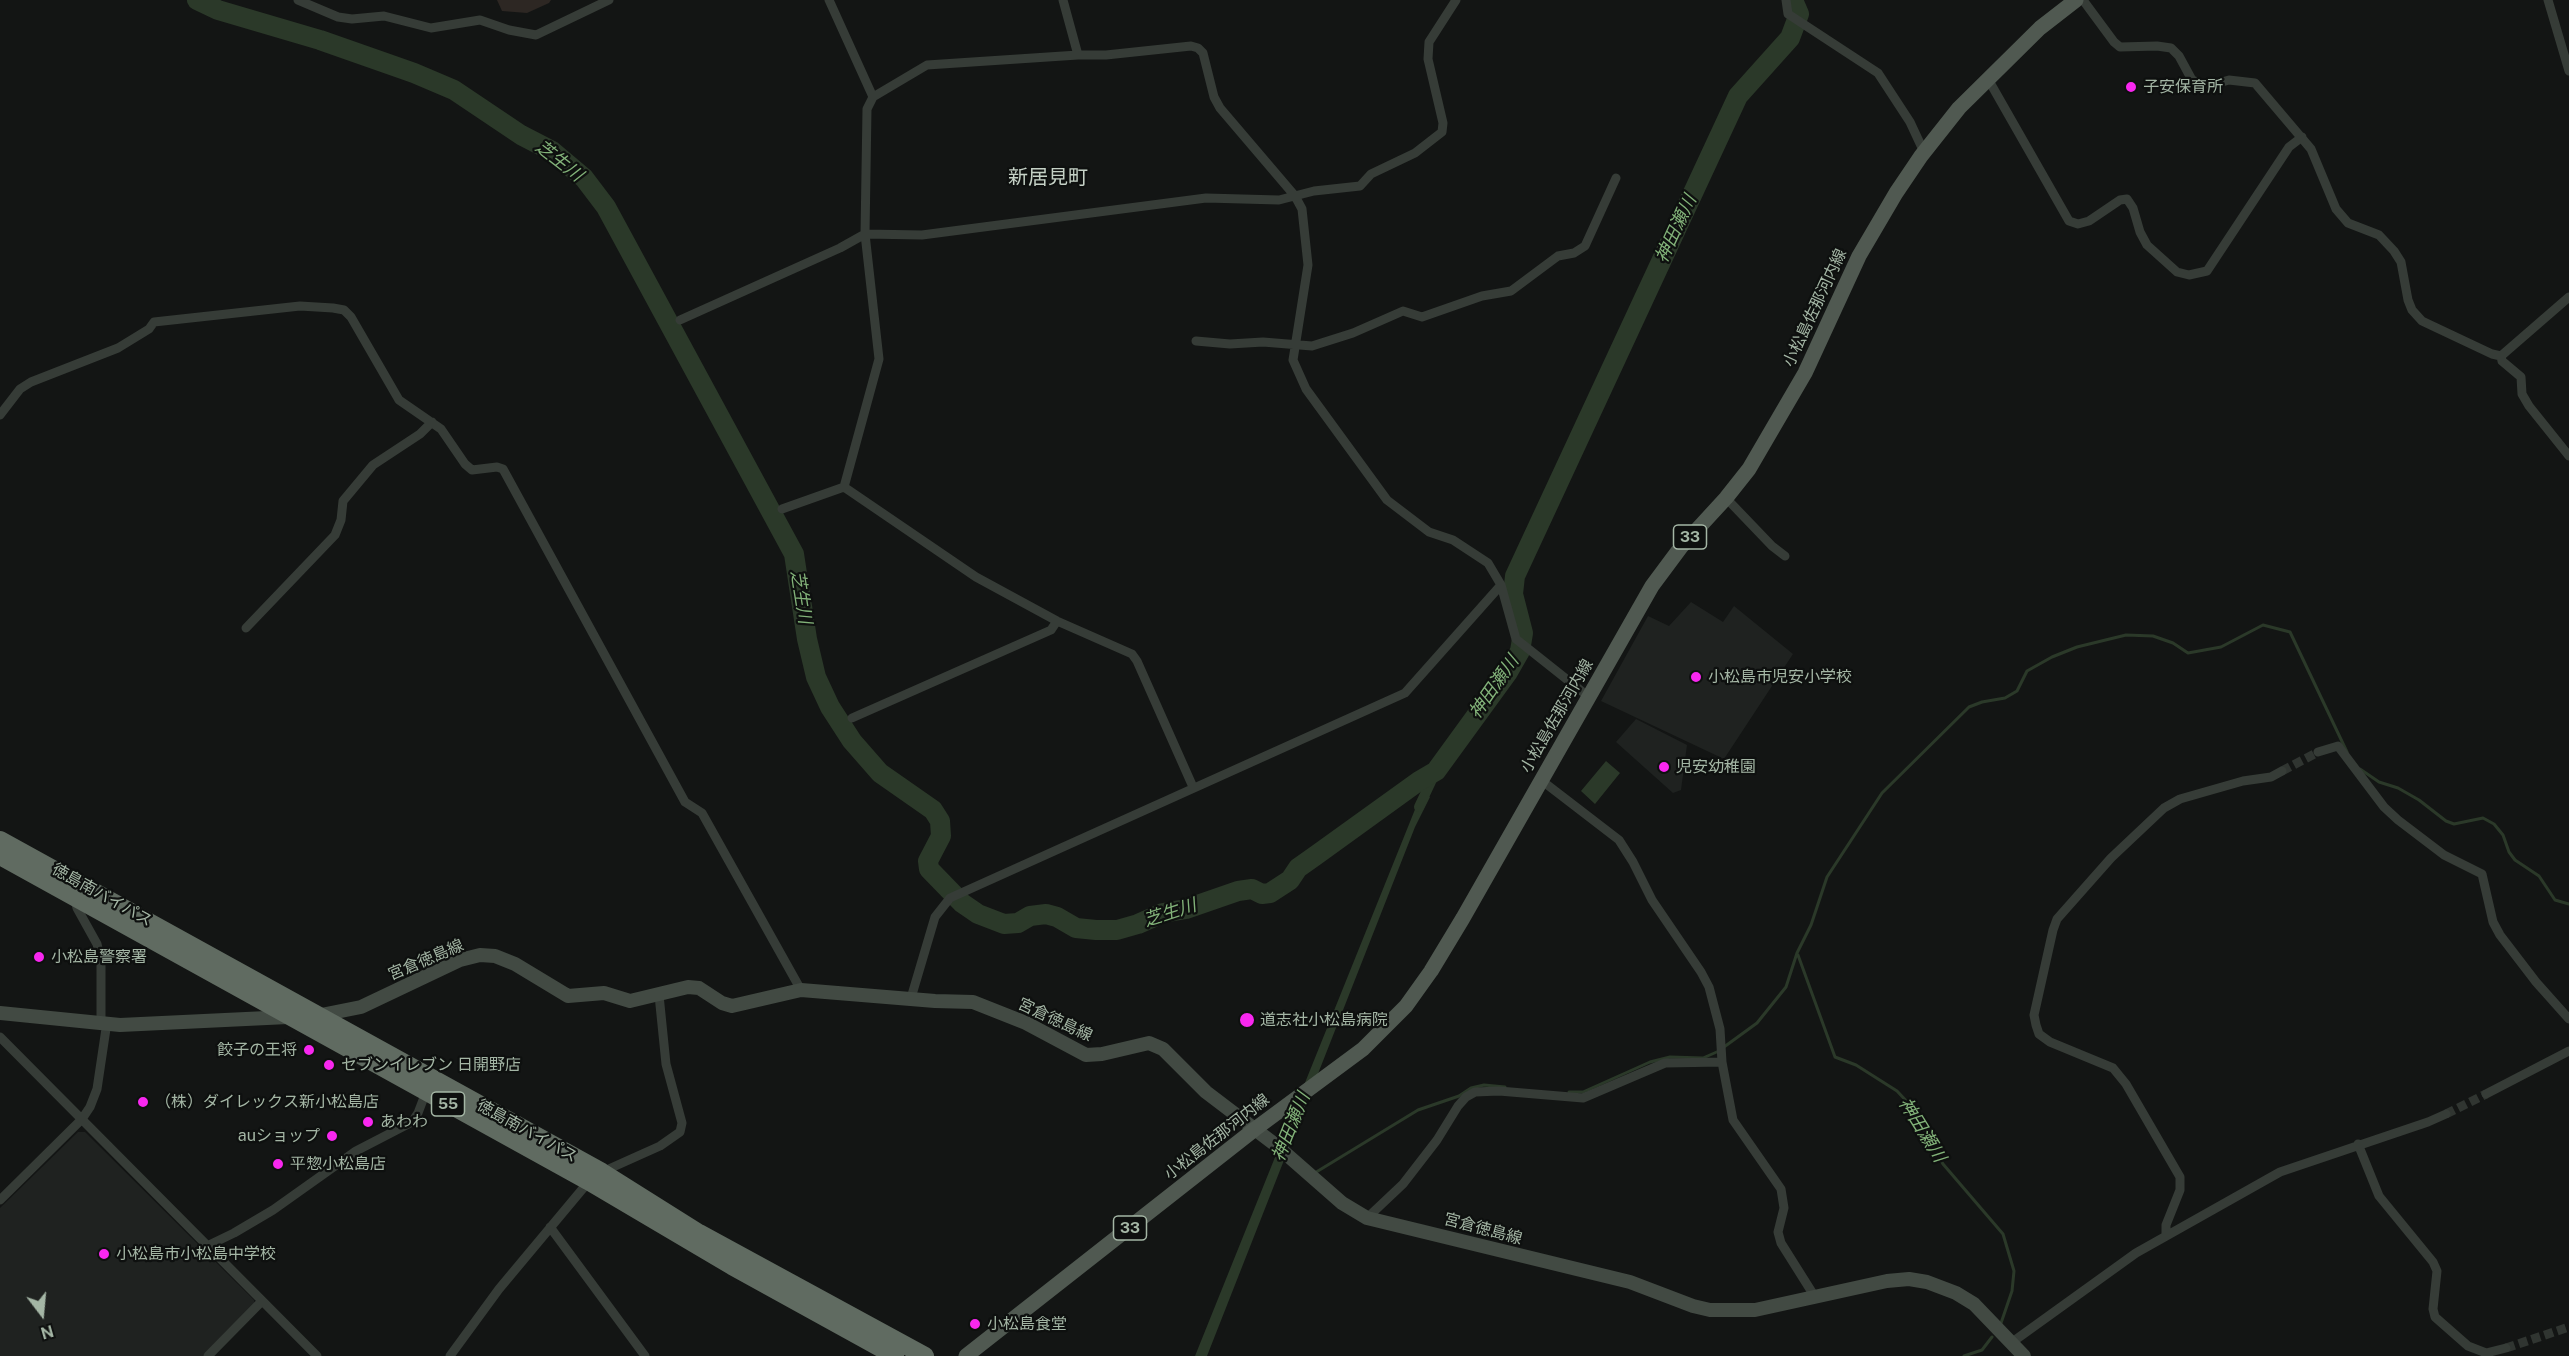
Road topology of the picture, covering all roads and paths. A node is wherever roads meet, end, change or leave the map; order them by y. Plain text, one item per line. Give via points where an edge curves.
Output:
1 (298, 0) edge
2 (609, 0) edge
3 (829, 0) edge
4 (1063, 0) edge
5 (1456, 0) edge
6 (1786, 0) edge
7 (2076, 0) edge
8 (2083, 0) edge
9 (2548, 0) edge
10 (1078, 55) junction
11 (2569, 71) edge
12 (1988, 79) junction
13 (873, 97) junction
14 (2302, 137) junction
15 (1924, 152) junction
16 (1616, 178) dead end
17 (1295, 196) junction
18 (865, 234) junction
19 (2569, 297) edge
20 (681, 320) dead end
21 (1196, 341) dead end
22 (1295, 346) junction
23 (2501, 356) junction
24 (0, 415) edge
25 (432, 422) junction
26 (2569, 456) edge
27 (844, 487) junction
28 (1726, 498) junction
29 (782, 509) dead end
30 (1785, 556) dead end
31 (1501, 585) junction
32 (1057, 621) junction
33 (246, 628) dead end
34 (1589, 697) junction
35 (852, 718) dead end
36 (2318, 753) tunnel mouth
37 (2282, 771) tunnel mouth
38 (1541, 780) junction
39 (1193, 787) junction
40 (0, 840) edge
41 (0, 856) edge
42 (77, 890) junction
43 (801, 990) junction
44 (659, 995) junction
45 (911, 998) junction
46 (0, 1013) edge
47 (316, 1016) junction
48 (290, 1017) junction
49 (2569, 1019) edge
50 (104, 1022) junction
51 (0, 1037) edge
52 (2569, 1051) edge
53 (1722, 1062) junction
54 (426, 1092) junction
55 (2486, 1094) tunnel mouth
56 (2446, 1114) tunnel mouth
57 (82, 1119) junction
58 (1255, 1129) junction
59 (2358, 1144) junction
60 (595, 1177) junction
61 (0, 1200) edge
62 (1367, 1218) junction
63 (550, 1227) junction
64 (2166, 1234) junction
65 (207, 1246) junction
66 (1815, 1297) junction
67 (262, 1301) junction
68 (2011, 1343) junction
69 (2506, 1348) tunnel mouth
70 (2486, 1355) edge
71 (208, 1356) edge
72 (317, 1356) edge
73 (450, 1356) edge
74 (645, 1356) edge
75 (895, 1356) edge
76 (925, 1356) edge
77 (966, 1356) edge
78 (2024, 1356) edge

1 - 2 street via 338,17 384,16 431,28 480,20 536,34
3 - 13 street
4 - 10 street
5 - 17 street via 1429,42 1428,59 1442,132 1415,153 1371,174 1360,186
6 - 15 street via 1788,14 1878,73
7 - 12 main road, 小松島佐那河内線 / 33 via 2040,28
8 - 14 street via 2120,47 2171,48 2192,80 2202,84 2229,80 2255,83
9 - 11 street
10 - 13 street via 927,65
10 - 17 street via 1198,48 1220,108
12 - 14 street via 2068,221 2089,221 2127,199 2147,245 2177,272 2189,275 2207,272 2289,147
12 - 15 main road, 小松島佐那河内線 / 33
13 - 18 street via 867,109
14 - 23 street via 2311,149 2336,209 2348,223 2379,236 2401,262 2412,310 2422,321
15 - 28 main road, 小松島佐那河内線 / 33 via 1859,256 1805,373 1749,469
16 - 22 street via 1585,246 1558,256 1511,291 1482,296 1422,317 1403,311 1346,336 1312,346
17 - 18 street via 1279,200 1206,198 922,235
17 - 22 street via 1302,209 1308,265
18 - 20 street
18 - 27 street via 879,359
19 - 23 street
21 - 22 street
22 - 31 street via 1293,360 1306,389 1387,500 1429,532 1468,548 1488,563
23 - 26 street via 2521,377 2522,394 2529,406
24 - 25 street via 20,389 31,382 118,348 154,322 300,306 344,310 399,400
25 - 33 street via 373,465 343,501 335,535
25 - 43 street via 472,470 503,469 686,802 702,813
27 - 29 street
27 - 32 street via 976,577
28 - 30 street
28 - 34 main road, 小松島佐那河内線 / 33 via 1652,586
31 - 34 street via 1522,645
31 - 39 street via 1405,693
32 - 35 street via 1051,630
32 - 39 street via 1132,654
34 - 38 main road, 小松島佐那河内線 / 33
36 - 49 street via 2338,746 2398,820 2444,855 2482,874 2493,922 2500,935
37 - 64 street via 2180,799 2164,808 2111,858 2057,919 2053,930 2034,1016 2039,1034 2113,1068 2126,1084 2180,1177 2180,1190
38 - 53 street via 1619,840 1652,900 1709,987 1720,1029
38 - 58 main road, 小松島佐那河内線 / 33 via 1431,971 1391,1023 1317,1085
39 - 45 street via 954,896 935,917
40 - 42 highway, 徳島南バイパス / 55
41 - 42 highway, 徳島南バイパス / 55
42 - 47 highway, 徳島南バイパス / 55
42 - 48 highway, 徳島南バイパス / 55
42 - 50 street via 77,908 97,944 101,961
43 - 44 main road, 宮倉徳島線 via 732,1006 699,988
43 - 45 main road, 宮倉徳島線
44 - 47 main road, 宮倉徳島線 via 630,1001 604,993 568,996 515,964 480,955 460,960 361,1007
44 - 60 street via 666,1064 682,1123 680,1132 660,1146
45 - 58 main road, 宮倉徳島線 via 973,1002 1026,1023 1086,1055 1149,1043 1163,1049 1189,1078
46 - 50 main road, 宮倉徳島線
47 - 48 main road, 宮倉徳島線
47 - 60 highway, 徳島南バイパス / 55
48 - 50 main road, 宮倉徳島線
48 - 54 highway, 徳島南バイパス / 55
50 - 57 street via 97,1089
51 - 57 street
52 - 55 street
53 - 62 street via 1665,1063 1583,1098 1475,1092 1458,1106 1403,1184
53 - 66 street via 1733,1120 1781,1189 1784,1208 1778,1232 1780,1243
54 - 60 highway, 徳島南バイパス / 55
54 - 65 street via 412,1122 356,1151 273,1209
56 - 59 street
57 - 61 street
57 - 65 street
58 - 62 main road, 宮倉徳島線 via 1341,1203
58 - 77 main road, 小松島佐那河内線 / 33
59 - 64 street via 2280,1172
59 - 70 street via 2379,1196 2433,1262 2437,1271 2435,1317 2468,1346
60 - 63 street
60 - 75 highway, 徳島南バイパス / 55 via 732,1266
60 - 76 highway, 徳島南バイパス / 55
62 - 66 main road, 宮倉徳島線 via 1630,1282 1710,1310 1755,1310
63 - 73 street
63 - 74 street
64 - 68 street
65 - 67 street
66 - 68 main road, 宮倉徳島線 via 1887,1281 1927,1282 1974,1304
67 - 71 street
67 - 72 street
68 - 78 main road, 宮倉徳島線
69 - 70 street

